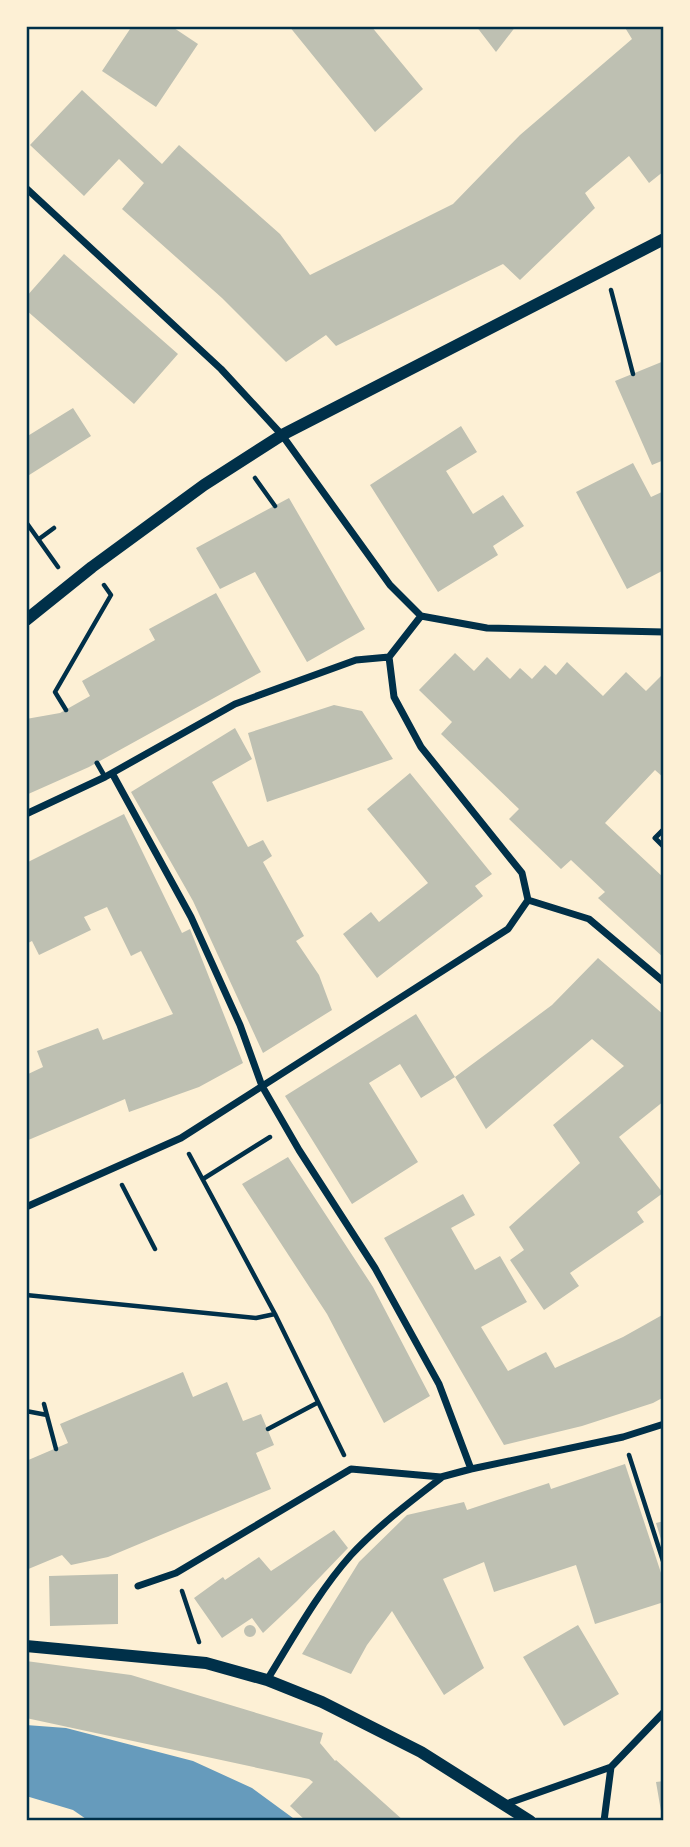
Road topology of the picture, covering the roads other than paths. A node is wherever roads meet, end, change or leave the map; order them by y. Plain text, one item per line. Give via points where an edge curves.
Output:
1 (26, 188) edge
2 (664, 239) edge
3 (282, 435) junction
4 (421, 616) junction
5 (26, 620) edge
6 (664, 632) edge
7 (389, 656) junction
8 (97, 762) dead end
9 (108, 775) junction
10 (26, 814) edge
11 (664, 829) edge
12 (664, 847) edge
13 (528, 900) junction
14 (664, 982) edge
15 (262, 1086) junction
16 (26, 1207) edge
17 (664, 1424) edge
18 (471, 1469) junction
19 (441, 1477) junction
20 (138, 1586) dead end
21 (26, 1646) edge
22 (267, 1680) junction
23 (664, 1712) edge
24 (611, 1767) junction
25 (506, 1804) junction
26 (530, 1821) edge
27 (604, 1821) edge

1 - 3 street via 221,369
2 - 3 street
3 - 4 street via 390,585
3 - 5 street via 204,485
4 - 6 street via 487,628
4 - 7 street
7 - 9 street via 356,660 235,704
7 - 13 street via 394,697 421,747 522,873
8 - 9 lane
9 - 10 street
9 - 15 street via 191,917
11 - 12 lane via 655,838
13 - 14 street via 589,919
13 - 15 street via 508,929
15 - 16 street via 181,1138
15 - 18 street via 375,1268 439,1384
17 - 18 street
18 - 19 street
19 - 20 street via 351,1469 176,1573
19 - 22 street via 351,1556
21 - 22 street via 206,1663
22 - 25 street via 421,1752
23 - 24 street
24 - 25 street
24 - 27 street
25 - 26 street

